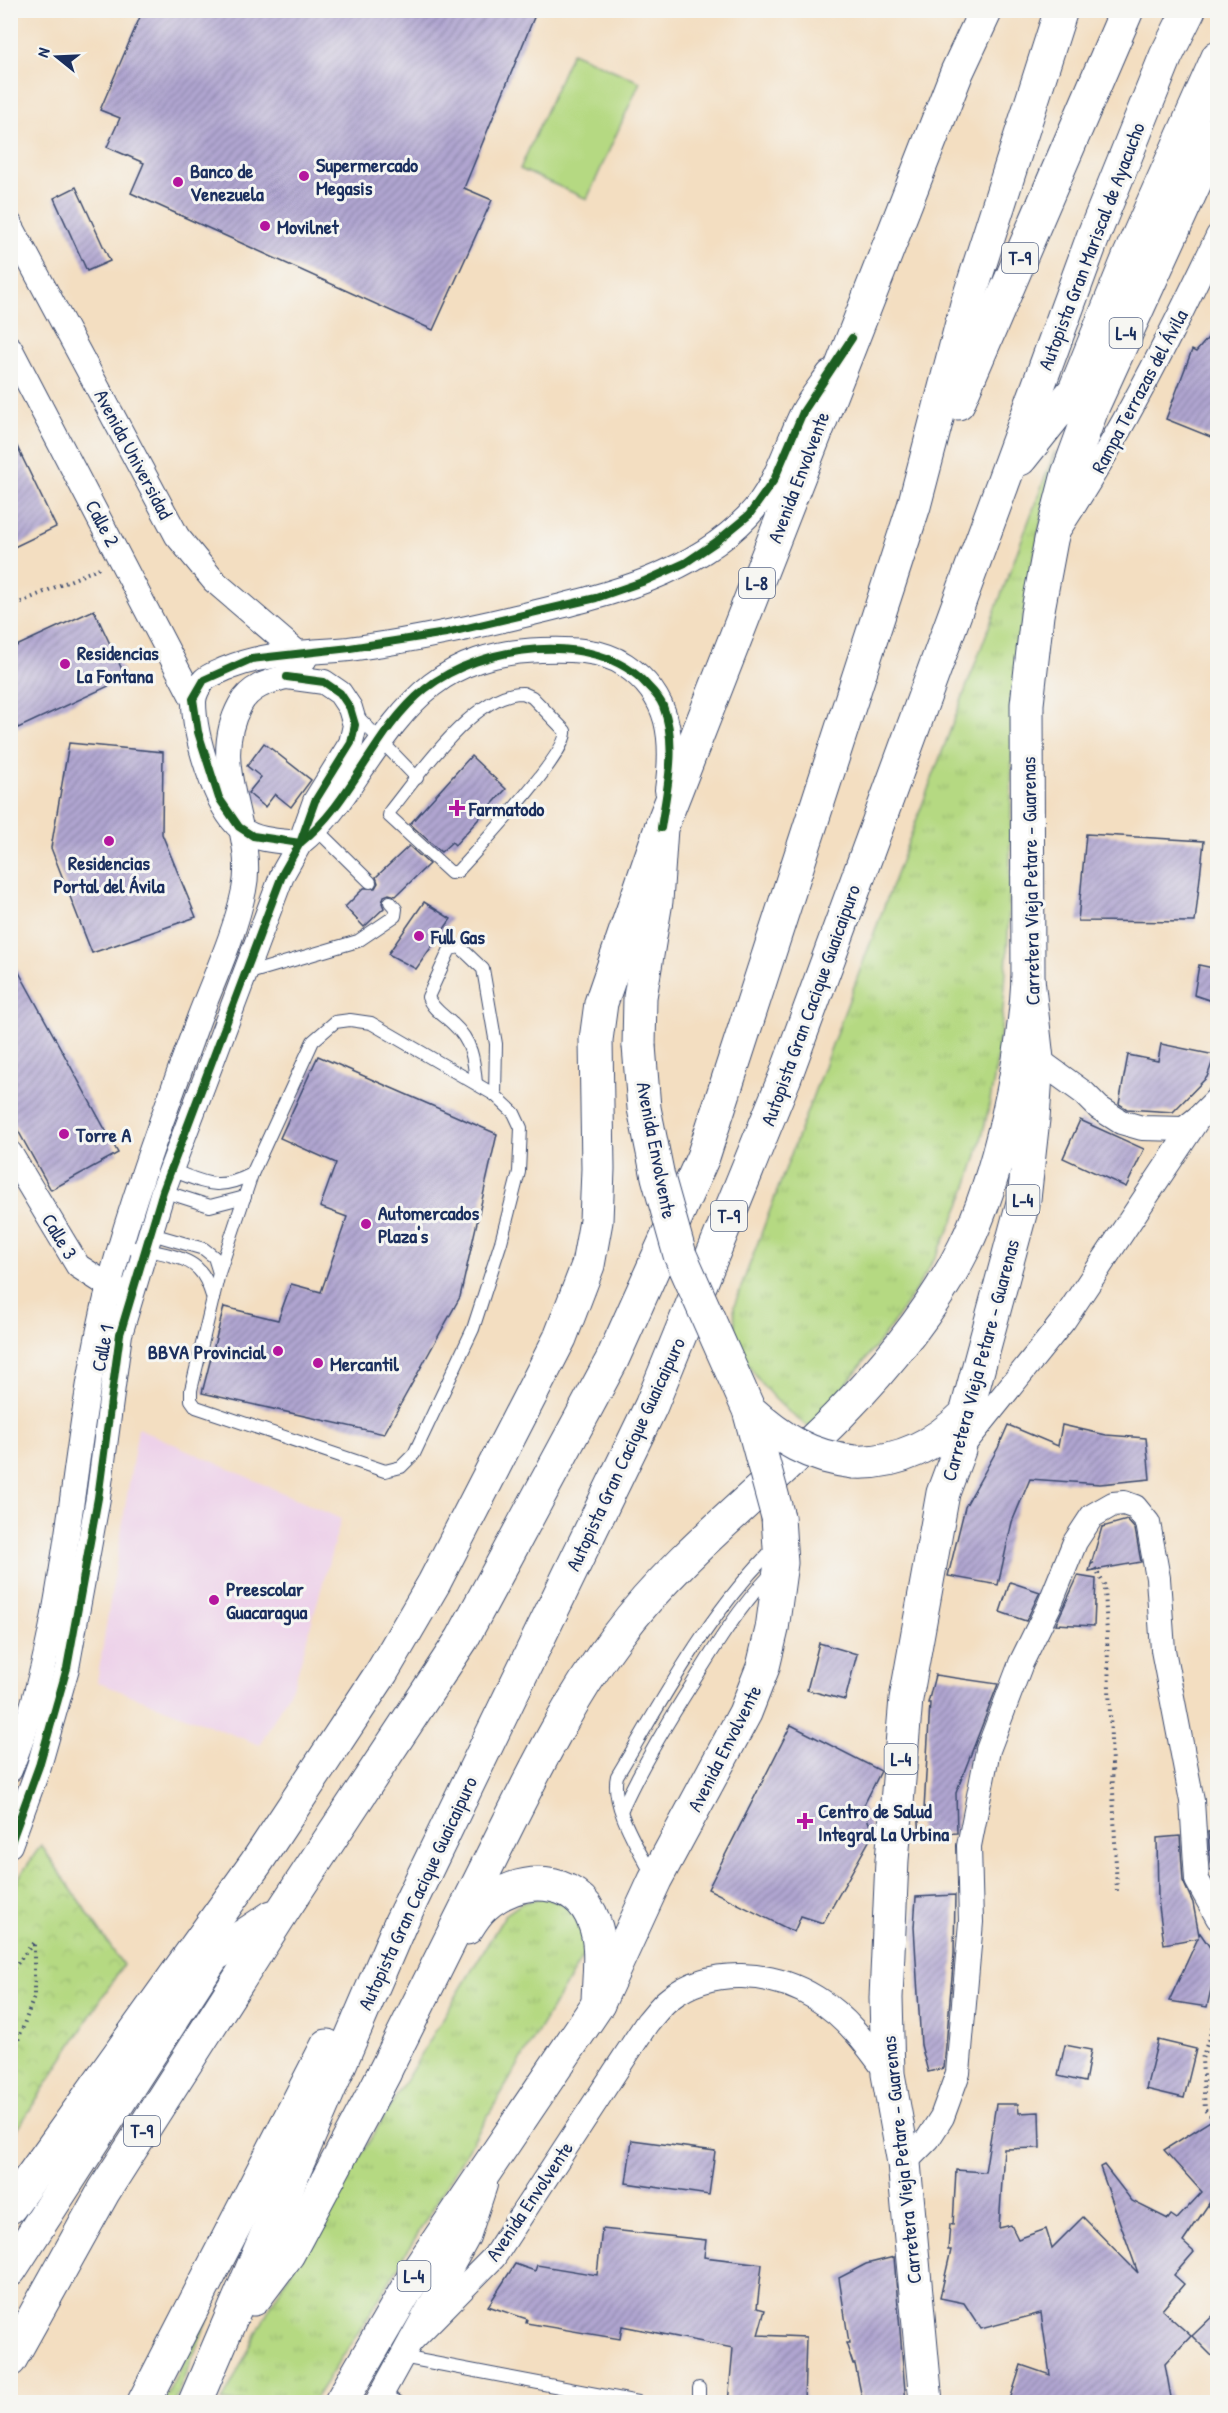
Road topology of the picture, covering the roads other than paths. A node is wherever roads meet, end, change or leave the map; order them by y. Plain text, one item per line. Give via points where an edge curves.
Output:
1 (974, 10) edge
2 (986, 10) edge
3 (1061, 10) edge
4 (1127, 10) edge
5 (1188, 10) edge
6 (1218, 57) edge
7 (957, 72) junction
8 (1218, 132) edge
9 (10, 224) edge
10 (1218, 236) edge
11 (852, 338) junction
12 (10, 348) edge
13 (1001, 484) junction
14 (914, 506) junction
15 (1051, 540) junction
16 (388, 642) junction
17 (298, 653) junction
18 (317, 668) junction
19 (287, 677) junction
20 (193, 699) junction
21 (345, 701) junction
22 (385, 735) junction
23 (417, 778) junction
24 (238, 827) junction
25 (661, 828) junction
26 (307, 831) junction
27 (370, 882) dead end
28 (390, 902) dead end
29 (244, 975) junction
30 (1029, 979) junction
31 (1038, 1059) junction
32 (476, 1083) junction
33 (495, 1095) junction
34 (1218, 1098) edge
35 (1199, 1117) junction
36 (10, 1153) edge
37 (252, 1174) junction
38 (167, 1180) junction
39 (244, 1197) junction
40 (122, 1239) junction
41 (148, 1241) junction
42 (219, 1273) junction
43 (120, 1290) junction
44 (214, 1299) junction
45 (749, 1410) junction
46 (966, 1414) junction
47 (959, 1450) junction
48 (780, 1541) junction
49 (55, 1668) junction
50 (10, 1770) edge
51 (622, 1809) junction
52 (10, 1845) edge
53 (655, 1880) junction
54 (284, 1909) junction
55 (1218, 1918) edge
56 (400, 1924) junction
57 (598, 2004) junction
58 (888, 2074) junction
59 (375, 2091) junction
60 (496, 2154) junction
61 (904, 2163) junction
62 (10, 2206) edge
63 (10, 2270) edge
64 (222, 2342) junction
65 (406, 2349) junction
66 (10, 2360) edge
67 (699, 2388) dead end
68 (386, 2400) edge
69 (638, 2402) edge
70 (144, 2403) edge
71 (195, 2403) edge
72 (342, 2403) edge
73 (699, 2403) edge
74 (926, 2403) edge

1 - 7 main road
2 - 7 main road, Avenida Envolvente
3 - 14 main road via 967,304
4 - 14 main road, T-9
5 - 13 main road, Autopista Gran Mariscal de Ayacucho / T-9 via 1093,237
6 - 13 main road via 1147,214 1075,390
7 - 11 main road, Avenida Envolvente
8 - 15 main road, Carretera Vieja Petare - Guarenas / L-4 via 1093,406 1068,474
9 - 17 street, Avenida Universidad via 177,536 214,581
10 - 15 street, Rampa Terrazas del Ávila via 1097,469
11 - 16 street via 803,412 774,480 749,515 700,554 645,581 596,598 446,633
11 - 25 main road, Avenida Envolvente / L-8
12 - 20 street, Calle 2
13 - 56 main road, Autopista Gran Cacique Guaicaipuro / T-9 via 785,1077 651,1406
14 - 54 main road, T-9 via 703,1157 612,1360 462,1639
15 - 30 main road, Carretera Vieja Petare - Guarenas / L-4 via 1027,704
16 - 17 street
16 - 18 street
17 - 18 street, Avenida Universidad
17 - 20 street via 251,659 216,673 204,680
18 - 19 street
18 - 21 street, Avenida Universidad
19 - 21 street via 324,682
19 - 24 street via 270,680 255,690 240,703 233,722 228,771
20 - 24 street, Calle 2 via 198,732 216,789
21 - 22 lane
21 - 26 street via 355,726 351,744 315,801
22 - 23 lane
22 - 25 street via 427,687 474,662 514,652 564,649 608,657 636,673 664,711 671,764
22 - 26 street
23 - 23 lane via 389,816 455,873 544,773 566,735 532,697 509,694 473,712
24 - 26 street via 261,838
24 - 40 street, Calle 1 via 247,859 241,900
25 - 45 main road, Avenida Envolvente / L-4, bridge via 656,901 640,997 639,1046 646,1119 680,1255
25 - 62 main road via 601,1003 596,1040 596,1221 588,1265 560,1338 434,1583 382,1672 256,1863
26 - 27 lane
26 - 29 street, Calle 1 via 283,873
28 - 29 lane via 396,909 395,916 358,941
29 - 38 street, Calle 1
30 - 31 main road, Carretera Vieja Petare - Guarenas / L-4
30 - 59 main road via 1026,1017 1006,1118 989,1187 964,1249 889,1360 837,1417 650,1596 617,1636 549,1743
31 - 35 street via 1121,1122 1142,1128 1184,1128
31 - 46 main road, Carretera Vieja Petare - Guarenas / L-4 via 1024,1199
32 - 33 lane
32 - 33 lane via 473,1051 428,997 450,949 455,946 460,946 483,969 496,1044
32 - 37 lane via 370,1023 335,1022 313,1041
33 - 44 lane via 514,1113 521,1128 519,1172 473,1329 414,1454 402,1467 385,1471 196,1407 190,1390
34 - 35 street
35 - 47 street via 1064,1320
36 - 43 street, Calle 3 via 78,1266
37 - 38 lane via 231,1185
37 - 39 lane
38 - 39 lane via 210,1206
38 - 41 street, Calle 1
39 - 42 lane
40 - 41 lane
40 - 41 lane
40 - 43 street, Calle 1
41 - 42 lane via 204,1249 214,1257
41 - 43 street, Calle 1
41 - 44 lane via 198,1268
42 - 44 lane
43 - 49 street, Calle 1 via 60,1580
45 - 46 main road, bridge via 797,1447 840,1461 872,1463 927,1447
45 - 48 main road, Avenida Envolvente / L-4, bridge
46 - 47 main road, Carretera Vieja Petare - Guarenas / L-4
47 - 58 main road, Carretera Vieja Petare - Guarenas / L-4 via 943,1493 906,1699 892,1860 886,1998
48 - 51 lane via 754,1591 723,1633 641,1768
48 - 51 lane via 741,1580 710,1624 617,1776 615,1793
48 - 53 main road, Avenida Envolvente / L-4 via 763,1666 749,1704
49 - 50 street, Calle 1
49 - 52 street, Calle 1 via 39,1766
51 - 53 lane
53 - 57 main road, Avenida Envolvente / L-4
54 - 63 main road via 213,1956
54 - 66 main road, T-9 via 104,2191
55 - 61 street via 1197,1880 1192,1801 1163,1650 1158,1578 1148,1523 1135,1507 1113,1504 1092,1516 1075,1542 1021,1663 988,1750 969,1846 971,1922 958,2073 942,2117 928,2139
56 - 64 main road, Autopista Gran Cacique Guaicaipuro / T-9
56 - 70 main road via 316,2065
57 - 59 main road via 599,1936 585,1904 555,1885 535,1882 516,1887 497,1895 471,1922
57 - 60 main road, Avenida Envolvente / L-4
58 - 61 main road, Carretera Vieja Petare - Guarenas / L-4
58 - 65 street, Avenida Envolvente via 847,2022 817,1998 789,1984 757,1976 721,1977 690,1986 668,2000 647,2022 494,2257
59 - 64 main road via 288,2254
60 - 65 street, Avenida Envolvente / L-4 via 468,2237
60 - 72 main road, Avenida Envolvente / L-4 via 415,2275
61 - 74 main road, Carretera Vieja Petare - Guarenas / L-4
64 - 71 main road, Autopista Gran Cacique Guaicaipuro / T-9
65 - 68 street, Avenida Envolvente / L-4
65 - 69 lane
67 - 73 lane

